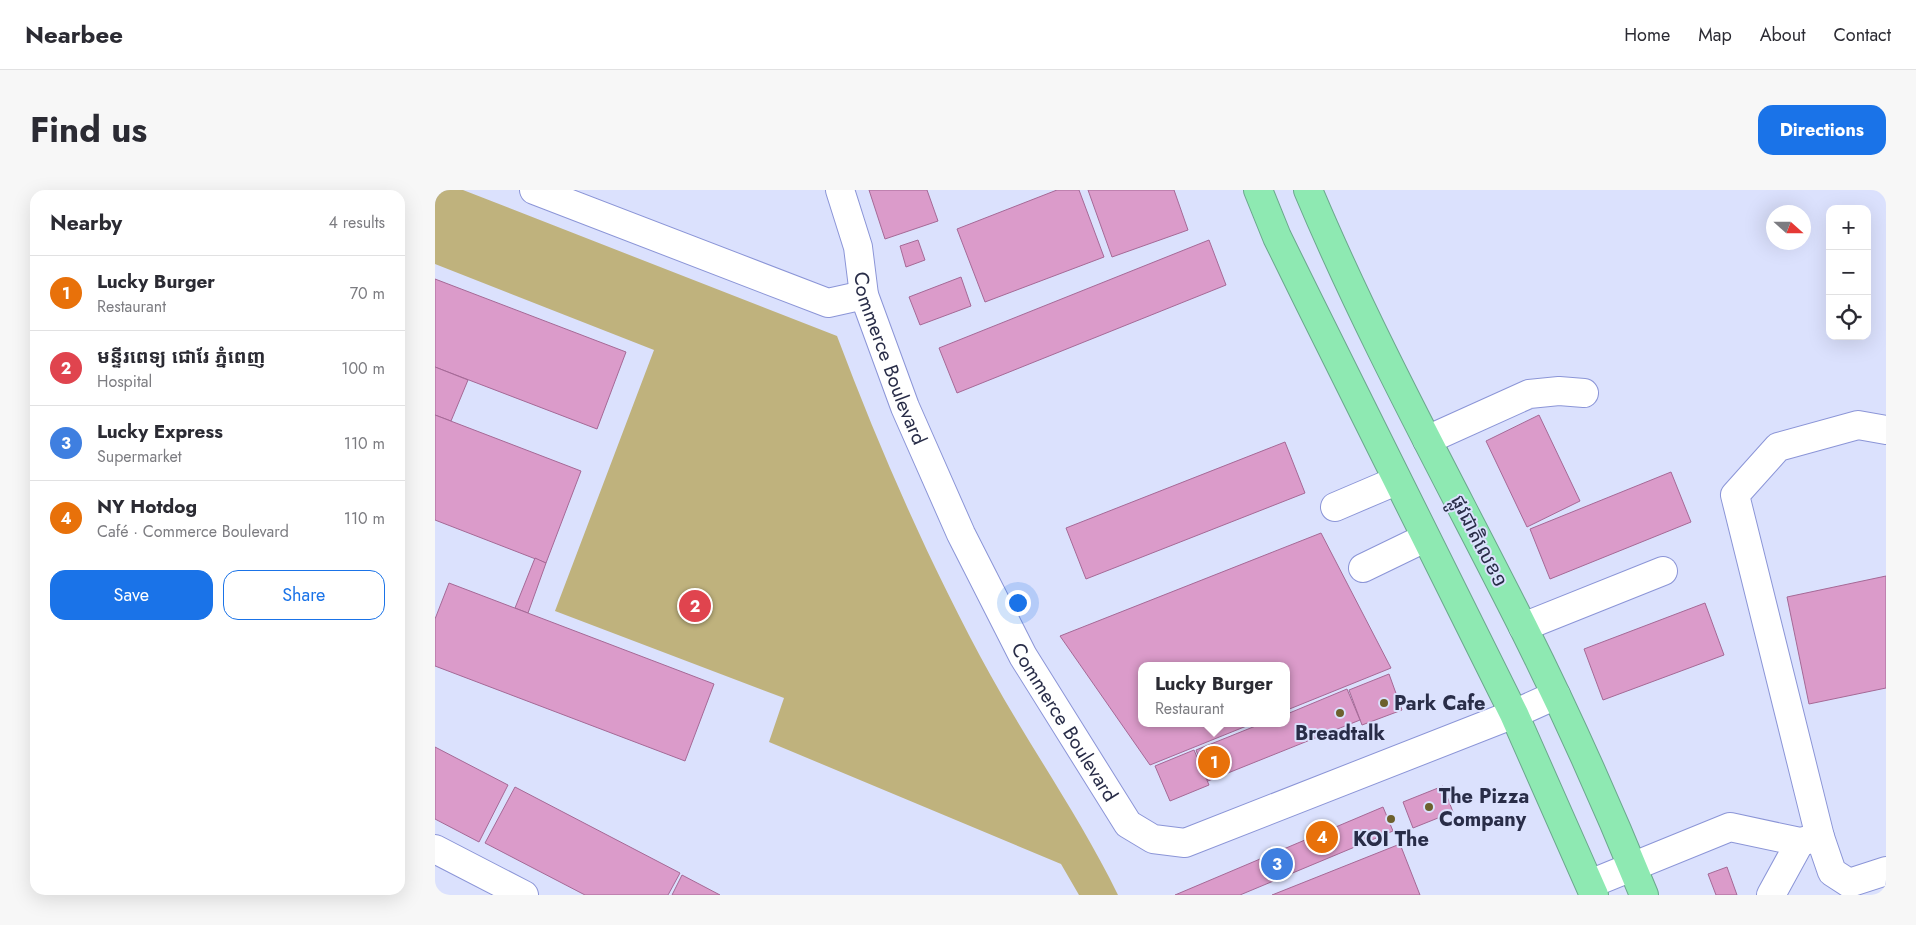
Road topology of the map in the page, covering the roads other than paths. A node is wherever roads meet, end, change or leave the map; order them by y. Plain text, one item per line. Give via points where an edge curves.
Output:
1 (534, 190) edge
2 (840, 190) edge
3 (1258, 190) edge
4 (1308, 190) edge
5 (864, 296) junction
6 (1584, 393) dead end
7 (1886, 430) edge
8 (1427, 440) junction
9 (1396, 481) junction
10 (1335, 506) dead end
11 (1425, 538) junction
12 (1363, 568) dead end
13 (1663, 571) dead end
14 (1523, 627) junction
15 (1556, 695) junction
16 (1513, 714) junction
17 (1810, 840) junction
18 (435, 849) edge
19 (1633, 866) junction
20 (1886, 871) edge
21 (1592, 890) edge
22 (524, 895) edge
23 (1645, 895) edge
24 (1771, 895) edge

1 - 5 street via 828,303
2 - 5 street, Commerce Boulevard via 858,247
3 - 9 highway via 1277,237
4 - 8 highway, ផ្លូវជាតិលេខ១
5 - 16 street, Commerce Boulevard via 913,425 961,534 1023,656 1128,824 1153,840 1185,843
6 - 8 street via 1529,394
7 - 17 street via 1858,425 1778,448 1735,494
8 - 14 highway, ផ្លូវជាតិលេខ១
9 - 10 street
9 - 11 highway
11 - 12 street
11 - 16 highway
13 - 14 street
14 - 15 highway, ផ្លូវជាតិលេខ១
15 - 16 street, Commerce Boulevard
15 - 19 highway, ផ្លូវជាតិលេខ១
16 - 21 highway
17 - 19 street via 1730,827
17 - 20 street via 1832,872 1849,883
17 - 24 street
18 - 22 street
19 - 21 street
19 - 23 highway, ផ្លូវជាតិលេខ១

